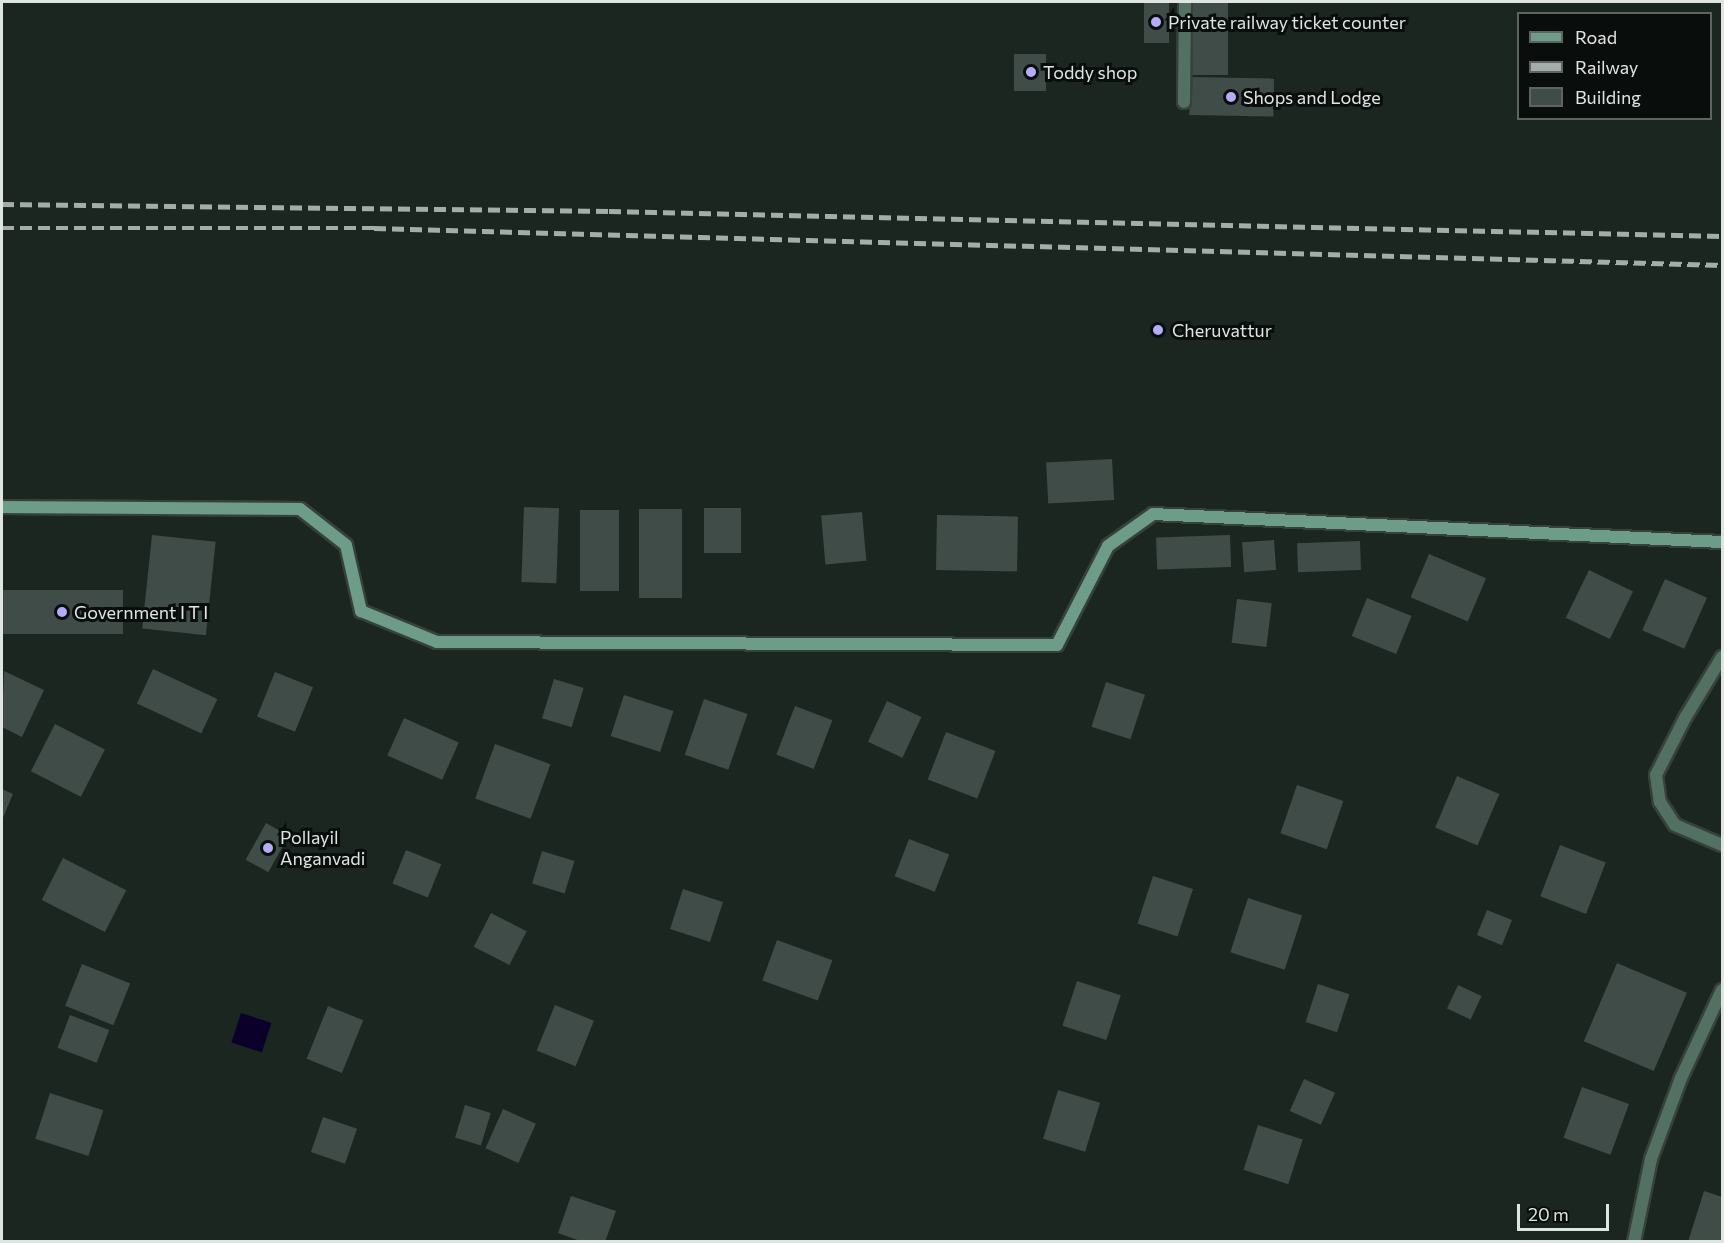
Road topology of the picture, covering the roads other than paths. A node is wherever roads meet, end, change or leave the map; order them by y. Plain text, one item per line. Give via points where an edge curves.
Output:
1 (1185, 2) edge
2 (1184, 102) dead end
3 (2, 507) edge
4 (1722, 542) edge
5 (1722, 657) edge
6 (1722, 845) edge
7 (1722, 990) edge
8 (1634, 1242) edge

1 - 2 street
3 - 4 street via 300,509 346,545 362,611 437,642 1057,645 1108,546 1153,514
5 - 6 street via 1656,775 1660,802 1675,825
7 - 8 street via 1651,1159

